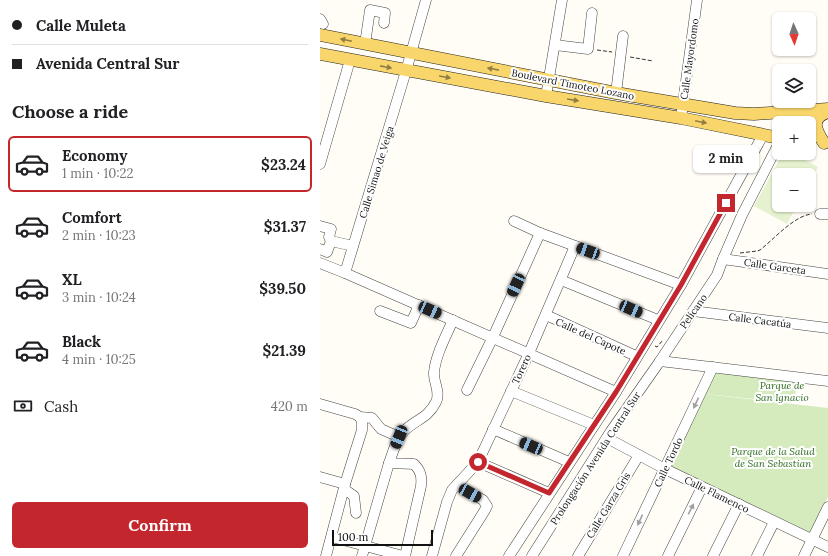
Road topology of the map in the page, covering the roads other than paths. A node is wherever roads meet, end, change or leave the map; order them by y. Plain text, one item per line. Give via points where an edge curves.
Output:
1 (426, 0) edge
2 (562, 0) edge
3 (696, 0) edge
4 (592, 13) dead end
5 (384, 23) dead end
6 (321, 26) edge
7 (623, 36) dead end
8 (365, 44) junction
9 (555, 45) junction
10 (411, 53) junction
11 (320, 54) edge
12 (350, 60) junction
13 (406, 71) junction
14 (510, 72) junction
15 (549, 80) junction
16 (507, 89) junction
17 (616, 92) junction
18 (546, 96) junction
19 (683, 104) junction
20 (828, 111) edge
21 (681, 118) junction
22 (772, 138) edge
23 (772, 141) edge
24 (772, 143) edge
25 (816, 143) edge
26 (826, 144) edge
27 (320, 164) edge
28 (514, 221) dead end
29 (320, 226) edge
30 (540, 233) junction
31 (331, 240) junction
32 (353, 246) junction
33 (575, 246) junction
34 (320, 249) edge
35 (723, 259) junction
36 (320, 263) edge
37 (345, 273) junction
38 (828, 274) edge
39 (561, 280) junction
40 (681, 285) junction
41 (419, 305) junction
42 (380, 311) dead end
43 (693, 311) junction
44 (546, 315) junction
45 (453, 320) junction
46 (658, 320) junction
47 (828, 328) edge
48 (492, 337) junction
49 (529, 353) junction
50 (639, 353) junction
51 (660, 361) junction
52 (713, 367) junction
53 (828, 381) edge
54 (466, 390) dead end
55 (511, 392) junction
56 (616, 392) junction
57 (320, 404) edge
58 (360, 417) junction
59 (594, 425) junction
60 (493, 429) junction
61 (399, 437) junction
62 (607, 438) junction
63 (639, 455) junction
64 (478, 462) junction
65 (569, 462) junction
66 (389, 463) junction
67 (665, 469) junction
68 (320, 477) edge
69 (457, 485) junction
70 (344, 487) junction
71 (702, 487) junction
72 (549, 493) junction
73 (739, 504) junction
74 (828, 508) edge
75 (356, 513) dead end
76 (774, 522) junction
77 (332, 537) junction
78 (813, 540) junction
79 (828, 548) edge
80 (364, 551) edge
81 (326, 556) edge
82 (404, 556) edge
83 (432, 556) edge
84 (456, 556) edge
85 (509, 556) edge
86 (532, 556) edge
87 (578, 556) edge
88 (623, 556) edge
89 (668, 556) edge
90 (713, 556) edge
91 (757, 556) edge
92 (804, 556) edge

1 - 10 street, Calle Simao de Veiga
2 - 9 street
3 - 19 street, Calle Mayordomo
4 - 9 street via 588,50
5 - 8 street via 385,13 370,10
8 -> 6 main road, Boulevard Timoteo Lozano
7 - 17 street
8 - 10 main road, Boulevard Timoteo Lozano
9 - 15 street
10 - 13 street, Calle Simao de Veiga
14 -> 10 main road, Boulevard Timoteo Lozano
11 - 12 main road, Boulevard Timoteo Lozano
12 -> 13 main road, Boulevard Timoteo Lozano
12 - 27 street
13 -> 16 main road, Boulevard Timoteo Lozano
13 - 32 street, Calle Simao de Veiga
14 - 15 main road, Boulevard Timoteo Lozano
14 - 16 main road
15 - 17 main road, Boulevard Timoteo Lozano
15 - 18 street
16 - 18 main road, Boulevard Timoteo Lozano
17 - 19 main road, Boulevard Timoteo Lozano
18 -> 21 main road, Boulevard Timoteo Lozano
19 - 20 main road, Boulevard Timoteo Lozano via 754,114
19 - 21 street, Calle Mayordomo
20 - 26 main road via 817,119 816,126 817,133
21 -> 22 main road, Boulevard Timoteo Lozano
23 - 40 street, Prolongación Avenida Central Sur
24 - 35 street, Pelícano
25 - 26 main road
28 - 30 street
29 - 31 street via 331,229
30 - 33 street
30 - 48 street
31 - 32 street
31 - 34 street via 327,252
32 - 37 street, Calle Simao de Veiga
33 - 39 street, Torero
33 - 40 street
35 - 38 street, Calle Garceta
35 - 43 street, Pelícano via 717,275
36 - 37 street
37 - 41 street
39 - 44 street, Torero
39 - 46 street
40 - 46 street, Prolongación Avenida Central Sur
41 - 42 street via 411,322
41 - 45 street
43 - 47 street, Calle Cacatúa
43 - 51 street, Pelícano
44 - 49 street, Torero
44 - 50 street, Calle del Capote
45 - 48 street
45 - 61 street via 436,362 436,401 423,419
46 - 50 street, Prolongación Avenida Central Sur
48 - 49 street
48 - 54 street
49 - 55 street, Torero
49 - 56 street
50 - 56 street, Prolongación Avenida Central Sur
51 - 52 street
51 - 62 street, Prolongación Avenida Central Sur
52 - 53 street
52 -> 67 street, Calle Tordo
55 - 59 street
55 - 60 street, Torero
56 - 59 street, Prolongación Avenida Central Sur
57 - 58 street
58 - 61 street via 372,418 381,429
58 - 70 street via 362,430
59 - 65 street, Prolongación Avenida Central Sur
60 - 64 street, Torero
60 - 65 street
61 - 66 street
62 - 63 street, Calle Flamenco
62 - 86 street, Prolongación Avenida Central Sur
63 - 67 street, Calle Flamenco
63 - 87 street, Calle Garza Gris
64 - 69 street, Torero
64 - 72 street
65 - 72 street, Prolongación Avenida Central Sur
66 - 80 street
66 - 82 street via 414,464 422,476
67 - 71 street, Calle Flamenco
67 -> 88 street, Calle Tordo
68 - 70 street
69 - 83 street, Torero via 447,502
69 - 84 street via 483,500 487,506
70 - 75 street via 354,496
70 - 77 street
71 - 73 street, Calle Flamenco
89 -> 71 street
72 - 85 street, Prolongación Avenida Central Sur
73 - 76 street, Calle Flamenco
73 - 90 street
74 - 78 street
76 - 78 street, Calle Flamenco
76 - 91 street
77 - 80 street
77 - 81 street
78 - 79 street, Calle Flamenco
78 - 92 street
80 - 82 street

